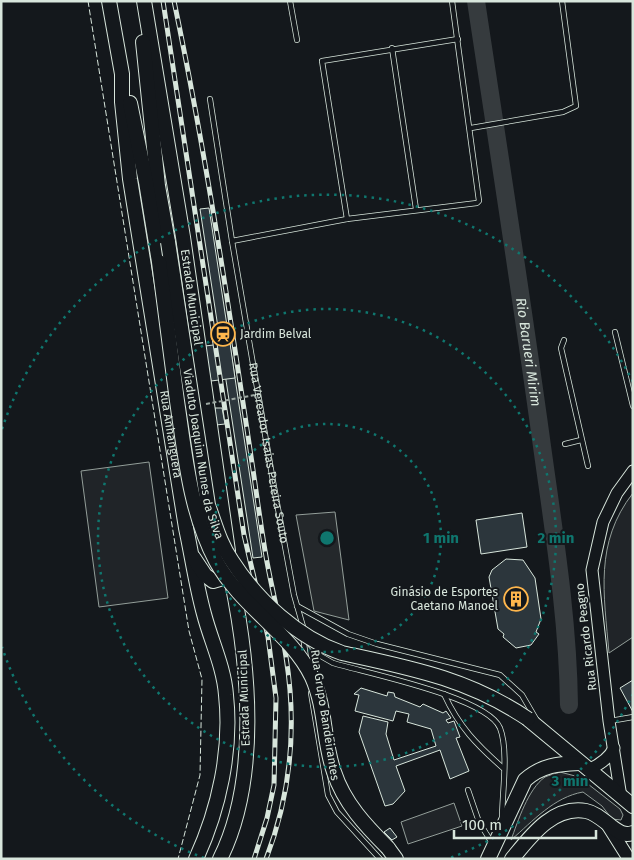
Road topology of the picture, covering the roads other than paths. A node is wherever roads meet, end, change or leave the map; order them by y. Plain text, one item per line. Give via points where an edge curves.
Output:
1 (110, 1) edge
2 (144, 1) edge
3 (290, 1) edge
4 (452, 1) edge
5 (562, 1) edge
6 (458, 38) junction
7 (297, 40) dead end
8 (392, 48) junction
9 (122, 74) junction
10 (210, 99) dead end
11 (471, 128) junction
12 (416, 209) junction
13 (347, 220) junction
14 (232, 241) junction
15 (615, 332) dead end
16 (564, 340) dead end
17 (633, 406) edge
18 (581, 440) junction
19 (565, 444) dead end
20 (588, 466) dead end
21 (633, 471) edge
22 (190, 549) junction
23 (230, 567) junction
24 (297, 606) junction
25 (300, 615) junction
26 (444, 694) junction
27 (633, 717) edge
28 (609, 721) junction
29 (551, 738) junction
30 (614, 748) junction
31 (584, 766) junction
32 (503, 768) junction
33 (468, 790) dead end
34 (628, 804) edge
35 (605, 822) junction
36 (501, 830) junction
37 (633, 833) edge
38 (494, 846) junction
39 (388, 855) edge
40 (196, 859) edge
41 (220, 859) edge
42 (488, 859) edge
43 (512, 859) edge
44 (629, 859) edge

1 - 9 main road, Rua Anhanguera
2 - 23 main road, Estrada Municipal via 179,210
2 - 29 main road, Viaduto Joaquim Nunes da Silva, bridge via 146,76 158,186 202,479 219,538 230,560 267,603 324,645 342,653 469,686 507,704
3 - 7 lane
4 - 6 lane
5 - 11 lane via 576,106 563,112
6 - 8 lane
6 - 11 lane
8 - 12 lane
8 - 13 lane via 322,61
9 - 22 main road, Rua Anhanguera via 130,179
9 - 39 main road, Viaduto Joaquim Nunes da Silva, bridge via 143,164 194,506 219,566 238,592 305,664 319,696 333,772 343,795
10 - 14 lane, Rua Vereador Isaias Pereira Souto
11 - 12 lane via 480,201
12 - 13 lane
13 - 14 lane
14 - 24 lane, Rua Vereador Isaias Pereira Souto
15 - 17 lane
16 - 18 lane via 561,348
18 - 19 lane
18 - 20 lane
21 - 28 street, Rua Ricardo Peagno via 602,522 592,570
22 - 23 main road via 205,575 213,580 223,578
22 - 40 main road, Rua Anhanguera via 204,613 225,683 227,705 222,782 212,820
23 - 41 main road, Estrada Municipal via 244,661 246,744 235,818
24 - 25 lane, Rua Vereador Isaias Pereira Souto
24 - 29 lane via 348,634 377,644 500,675 522,695
25 - 26 lane, Rua Vereador Isaias Pereira Souto via 309,643 325,660
25 - 39 lane, Rua Grupo Bandeirantes via 328,795 337,812
26 - 32 lane via 459,724
26 - 32 lane, Rua Vereador Isaias Pereira Souto via 492,716 499,725 503,740
27 - 28 lane
28 - 30 street, Rua Ricardo Peagno
29 - 31 main road, Viaduto Joaquim Nunes da Silva
30 - 31 street via 602,763
30 - 34 street, Rua Ricardo Peagno
31 - 34 main road
31 - 36 main road via 550,765 535,772 525,780
32 - 36 lane, Rua Vereador Isaias Pereira Souto
33 - 38 lane via 479,822
35 - 37 main road via 622,833
35 - 43 main road via 586,811 562,814 536,830
35 - 44 main road
36 - 38 main road
38 - 42 main road

